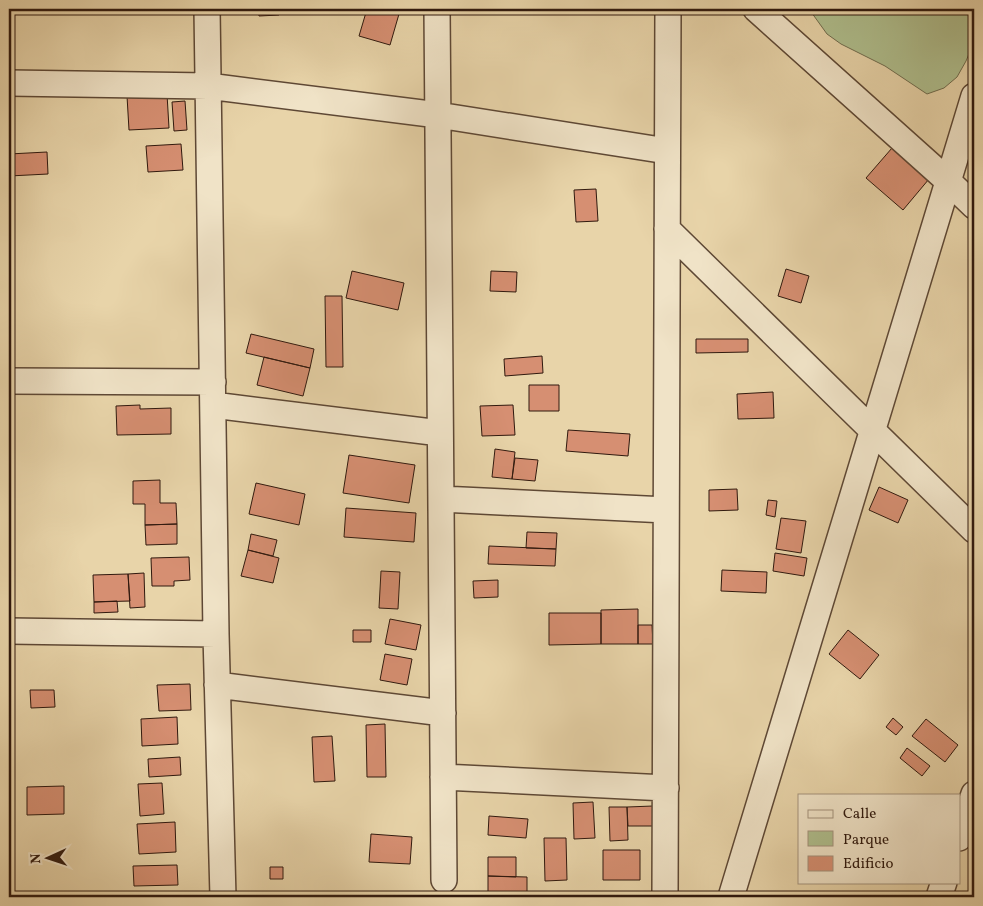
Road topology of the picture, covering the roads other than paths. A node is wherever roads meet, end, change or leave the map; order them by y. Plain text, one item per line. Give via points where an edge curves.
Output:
1 (207, 9) edge
2 (437, 9) edge
3 (668, 9) edge
4 (756, 9) edge
5 (9, 83) edge
6 (208, 86) junction
7 (974, 96) edge
8 (438, 115) junction
9 (667, 151) junction
10 (948, 181) junction
11 (974, 206) edge
12 (667, 229) junction
13 (9, 381) edge
14 (213, 393) junction
15 (872, 430) junction
16 (440, 433) junction
17 (441, 499) junction
18 (666, 510) junction
19 (974, 530) edge
20 (9, 631) edge
21 (216, 634) junction
22 (217, 685) junction
23 (443, 713) junction
24 (443, 777) junction
25 (666, 788) junction
26 (974, 794) edge
27 (960, 835) edge
28 (444, 880) dead end
29 (943, 884) edge
30 (223, 897) edge
31 (665, 897) edge
32 (731, 897) edge
33 (939, 897) edge

1 - 6 street
2 - 8 street
3 - 9 street
4 - 10 street
5 - 6 street
6 - 8 street
6 - 14 street
7 - 10 street
8 - 9 street
8 - 16 street
9 - 12 street
10 - 11 street
10 - 15 street
12 - 15 street
12 - 18 street
13 - 14 street
14 - 16 street
14 - 21 street
15 - 19 street
15 - 32 street
16 - 17 street
17 - 18 street
17 - 23 street
18 - 25 street
20 - 21 street
21 - 22 street
22 - 23 street
22 - 30 street
23 - 24 street
24 - 25 street
24 - 28 street
25 - 31 street
26 - 27 street
29 - 33 street

